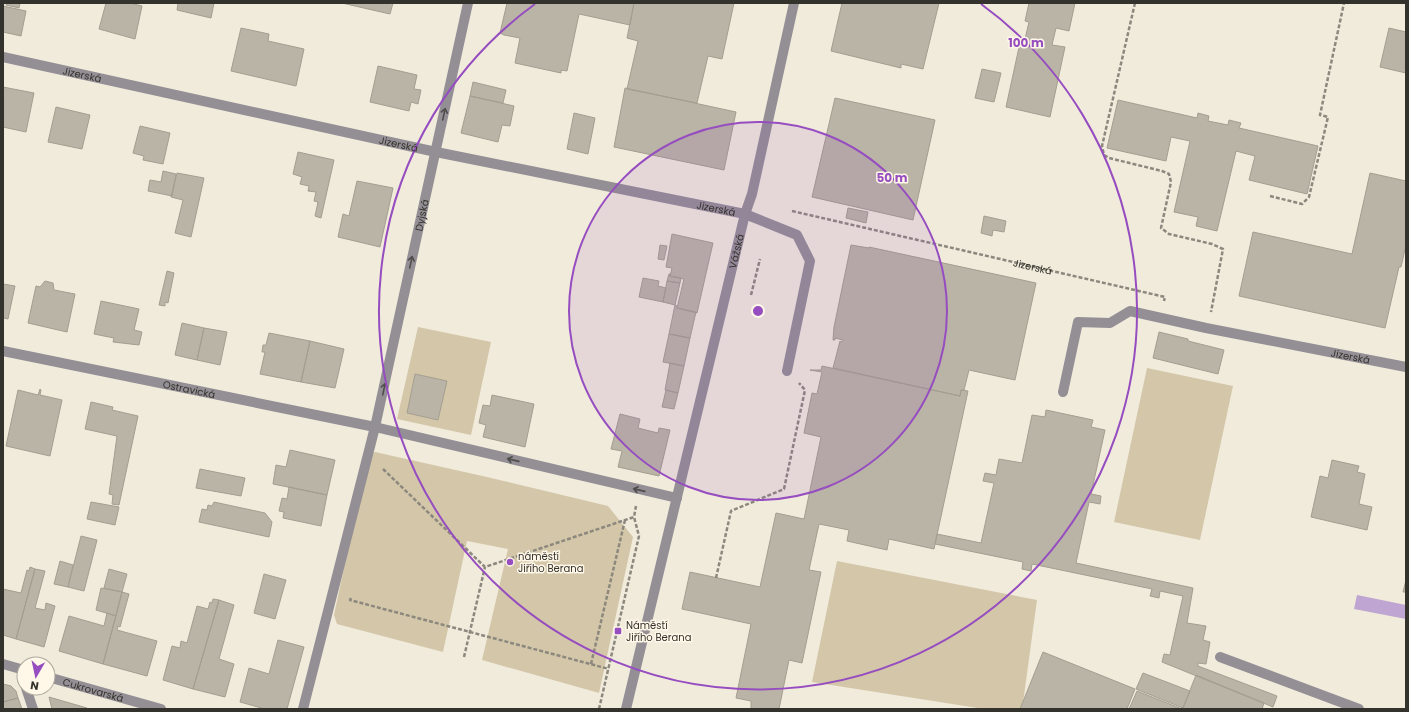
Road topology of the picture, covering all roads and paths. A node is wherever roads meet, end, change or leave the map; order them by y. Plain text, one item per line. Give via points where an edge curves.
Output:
1 (468, 3) edge
2 (794, 3) edge
3 (1135, 3) edge
4 (1344, 3) edge
5 (3, 58) edge
6 (436, 152) junction
7 (1270, 196) dead end
8 (786, 210) dead end
9 (745, 214) junction
10 (760, 259) dead end
11 (751, 295) dead end
12 (1214, 298) dead end
13 (1162, 318) junction
14 (3, 351) edge
15 (1406, 367) edge
16 (788, 371) joint
17 (1064, 392) dead end
18 (375, 427) junction
19 (368, 455) junction
20 (640, 490) junction
21 (677, 498) junction
22 (634, 517) junction
23 (625, 520) junction
24 (485, 567) junction
25 (716, 578) dead end
26 (352, 593) dead end
27 (469, 631) junction
28 (464, 657) dead end
29 (1220, 657) dead end
30 (3, 664) edge
31 (591, 664) junction
32 (16, 667) edge
33 (609, 669) junction
34 (56, 679) edge
35 (29, 696) edge
36 (155, 708) edge
37 (33, 709) edge
38 (304, 709) edge
39 (599, 709) edge
40 (626, 709) edge
41 (1360, 709) edge

6 -> 1 street, Dyjská
2 - 9 street, Vážská via 752,194
3 - 12 path via 1102,146 1104,155 1169,174 1171,182 1161,228 1169,234 1212,244 1223,250
4 - 7 path via 1320,115 1328,117 1309,197 1302,204
5 - 6 street, Jizerská
6 - 9 street, Jizerská
18 -> 6 street, Dyjská
8 - 13 path, Jizerská via 1165,297
9 - 16 street, Jizerská via 797,235 810,260
9 - 21 street, Vážská
10 - 11 path
13 - 15 street, Jizerská
13 - 17 street via 1130,311 1110,323 1078,322
14 - 18 street, Ostravická
16 - 25 path via 805,390 784,488 731,511
18 - 19 street
20 -> 18 street
19 - 24 path
19 - 38 street
20 - 21 street
20 - 22 path
21 - 40 street
22 - 23 path
22 - 33 path via 639,536
23 - 24 path
23 - 31 path
24 - 27 path
26 - 27 path via 350,600
27 - 28 path
27 - 31 path
29 - 41 street
30 - 32 street
31 - 33 path
33 - 39 path
34 - 36 street, Cukrovarská
35 - 37 street

